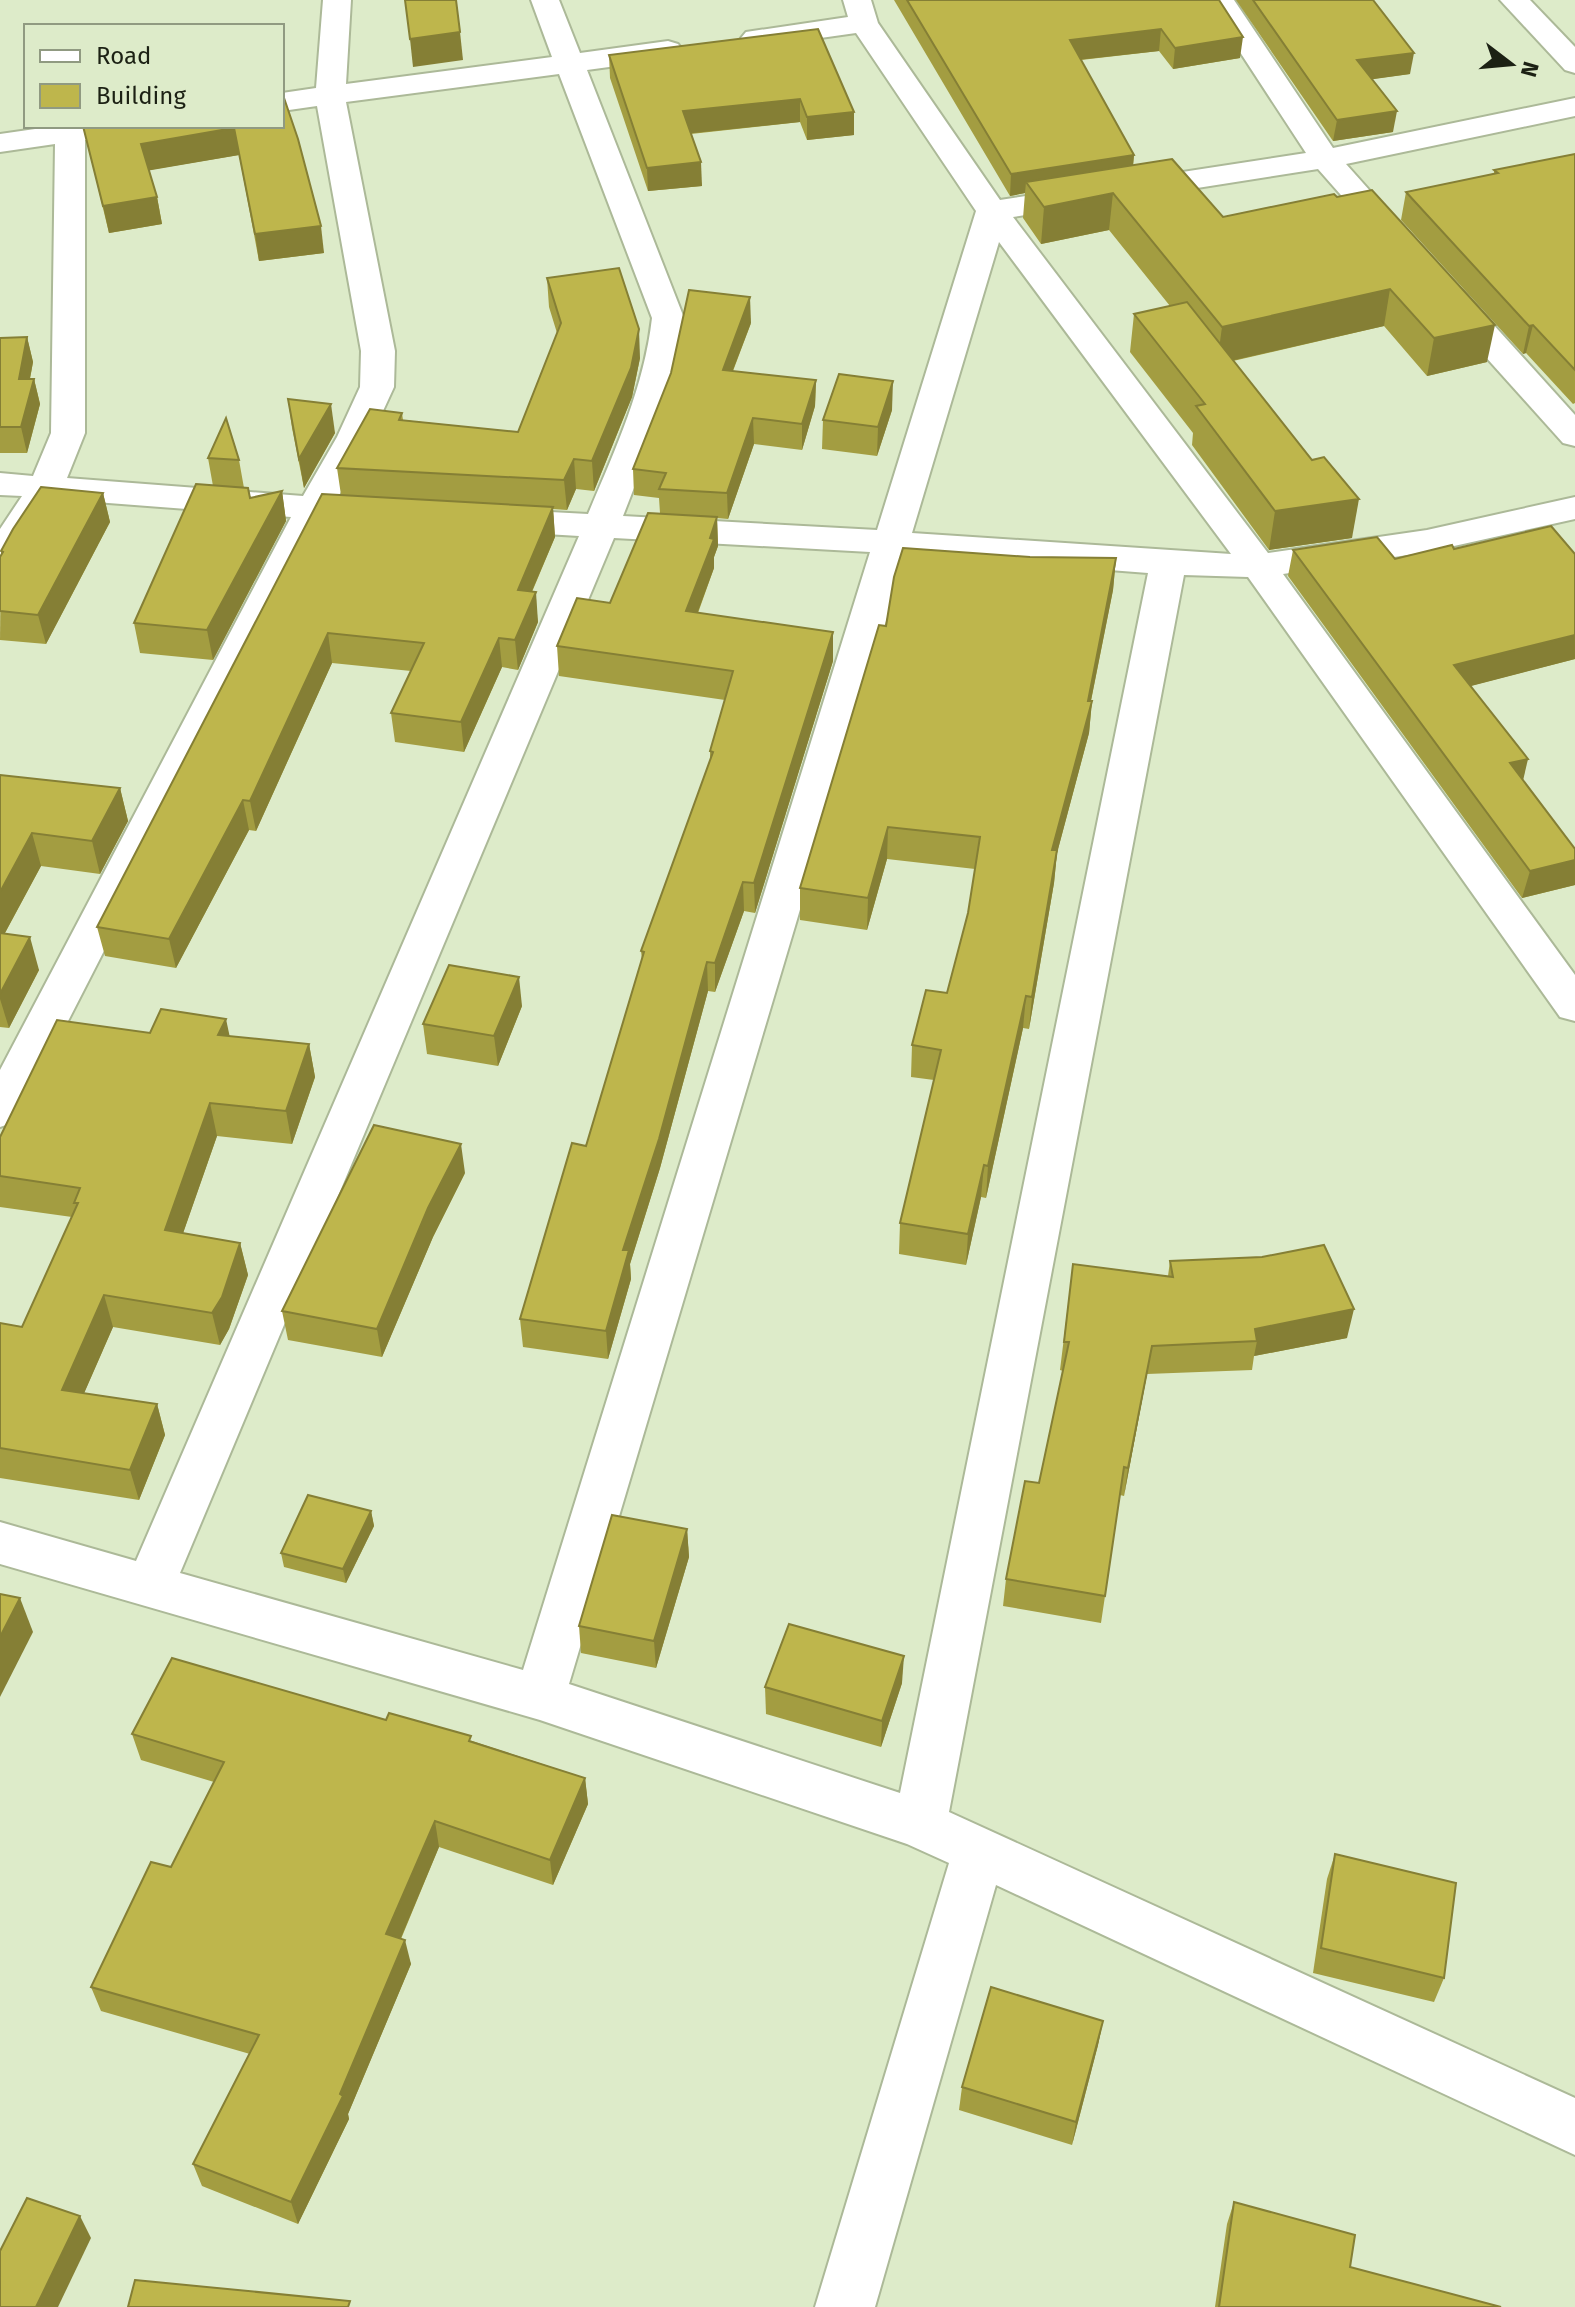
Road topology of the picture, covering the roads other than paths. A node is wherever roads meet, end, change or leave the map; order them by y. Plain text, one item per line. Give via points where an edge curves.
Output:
1 (337, 0) edge
2 (545, 0) edge
3 (1220, 0) edge
4 (1514, 0) edge
5 (861, 11) edge
6 (725, 42) edge
7 (694, 46) edge
8 (570, 64) junction
9 (1575, 64) edge
10 (330, 95) junction
11 (284, 102) edge
12 (1575, 107) edge
13 (108, 128) edge
14 (70, 134) junction
15 (0, 143) edge
16 (1325, 159) junction
17 (992, 211) junction
18 (1575, 436) edge
19 (0, 484) edge
20 (47, 486) junction
21 (1575, 508) edge
22 (313, 509) junction
23 (404, 514) edge
24 (464, 518) edge
25 (601, 526) junction
26 (889, 542) junction
27 (0, 556) edge
28 (1168, 563) junction
29 (1259, 566) junction
30 (1575, 1006) edge
31 (0, 1111) edge
32 (0, 1543) edge
33 (150, 1586) junction
34 (540, 1697) junction
35 (920, 1824) junction
36 (979, 1851) junction
37 (1575, 2127) edge
38 (845, 2307) edge

1 - 10 street
2 - 8 street
3 - 16 street
4 - 9 street
5 - 6 street
5 - 17 street
7 - 8 street
8 - 10 street
8 - 25 street via 668,318 660,379
10 - 11 street
10 - 22 street via 378,351 377,387
12 - 16 street
13 - 14 street
14 - 15 street
14 - 20 street via 68,433
16 - 17 street
16 - 18 street
17 - 26 street
17 - 29 street
19 - 20 street
20 - 22 street
20 - 27 street
21 - 29 street via 1427,541
22 - 23 street
22 - 31 street
24 - 25 street
25 - 26 street
25 - 33 street
26 - 28 street
26 - 34 street
28 - 29 street
28 - 35 street
29 - 30 street
32 - 33 street
33 - 34 street
34 - 35 street
35 - 36 street
36 - 37 street
36 - 38 street

